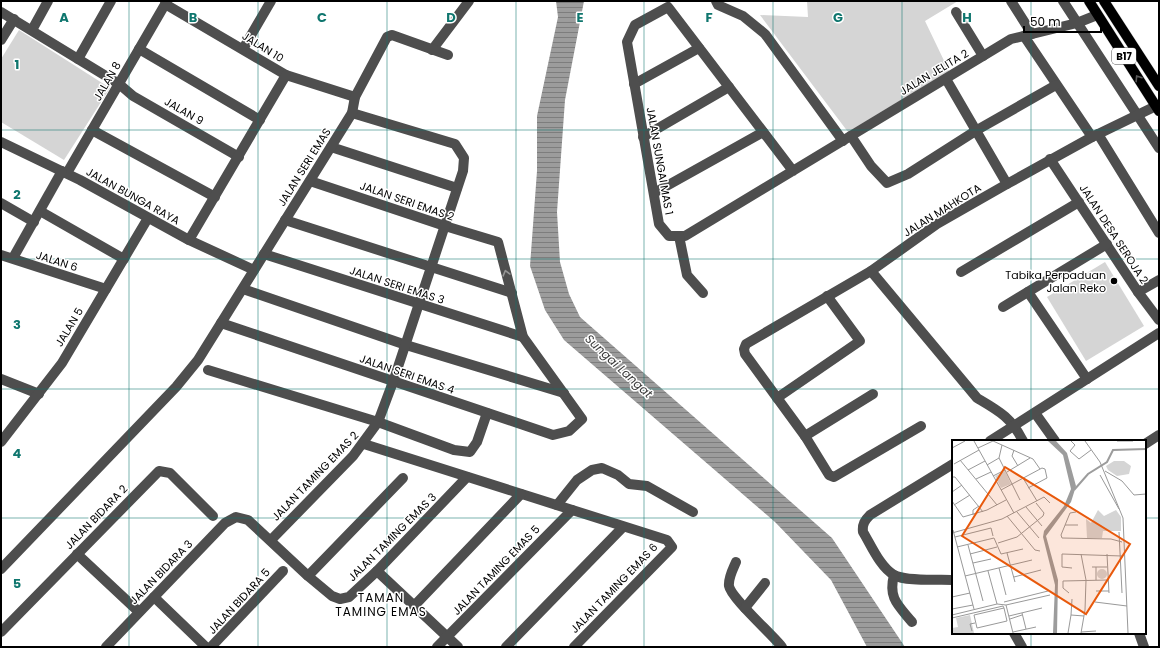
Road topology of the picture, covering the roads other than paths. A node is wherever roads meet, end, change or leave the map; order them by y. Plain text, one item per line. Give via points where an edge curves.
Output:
1 (48, 1) edge
2 (111, 1) edge
3 (271, 1) edge
4 (469, 1) edge
5 (716, 1) edge
6 (1011, 1) edge
7 (1063, 1) edge
8 (1089, 1) edge
9 (1104, 1) edge
10 (166, 2) edge
11 (1, 12) edge
12 (956, 12) dead end
13 (1097, 16) junction
14 (14, 19) junction
15 (1077, 23) junction
16 (32, 30) junction
17 (1028, 35) junction
18 (1, 40) edge
19 (243, 48) junction
20 (699, 48) junction
21 (139, 49) junction
22 (432, 50) junction
23 (448, 56) dead end
24 (983, 56) junction
25 (78, 59) junction
26 (286, 76) junction
27 (946, 79) junction
28 (119, 84) junction
29 (634, 84) junction
30 (1056, 84) junction
31 (1159, 86) edge
32 (729, 87) junction
33 (355, 97) junction
34 (1157, 109) edge
35 (352, 113) junction
36 (1138, 115) junction
37 (260, 120) junction
38 (92, 130) junction
39 (977, 130) junction
40 (763, 132) junction
41 (1095, 136) junction
42 (643, 137) junction
43 (847, 138) junction
44 (1, 142) edge
45 (331, 147) junction
46 (1159, 148) edge
47 (239, 157) junction
48 (1050, 159) junction
49 (793, 171) junction
50 (65, 172) junction
51 (310, 181) junction
52 (1007, 184) junction
53 (457, 188) junction
54 (654, 193) junction
55 (215, 197) junction
56 (1, 202) edge
57 (1079, 202) junction
58 (40, 211) junction
59 (148, 218) junction
60 (286, 220) junction
61 (34, 222) junction
62 (445, 226) junction
63 (1159, 233) edge
64 (679, 236) junction
65 (189, 240) junction
66 (1106, 244) junction
67 (1, 254) edge
68 (264, 254) junction
69 (13, 258) junction
70 (124, 259) junction
71 (431, 268) junction
72 (254, 270) junction
73 (871, 271) junction
74 (961, 272) dead end
75 (1159, 280) edge
76 (243, 288) junction
77 (106, 289) junction
78 (1028, 292) junction
79 (1138, 292) junction
80 (512, 293) junction
81 (703, 293) dead end
82 (827, 296) junction
83 (419, 305) junction
84 (1003, 307) dead end
85 (1159, 320) edge
86 (221, 323) junction
87 (1159, 333) edge
88 (523, 337) junction
89 (406, 345) junction
90 (208, 370) dead end
91 (1087, 379) junction
92 (1, 380) edge
93 (393, 382) junction
94 (564, 393) junction
95 (39, 394) junction
96 (873, 394) dead end
97 (777, 398) junction
98 (487, 413) junction
99 (1035, 413) junction
100 (378, 422) junction
101 (1015, 425) junction
102 (920, 426) dead end
103 (1159, 435) edge
104 (804, 436) junction
105 (992, 440) edge
106 (1022, 440) edge
107 (1054, 440) edge
108 (1, 442) edge
109 (1146, 443) edge
110 (364, 444) junction
111 (952, 465) edge
112 (467, 477) junction
113 (403, 478) dead end
114 (520, 494) junction
115 (556, 505) junction
116 (572, 510) junction
117 (693, 512) dead end
118 (212, 516) dead end
119 (236, 517) joint
120 (623, 527) junction
121 (270, 540) junction
122 (77, 554) junction
123 (736, 562) dead end
124 (1, 569) edge
125 (283, 571) dead end
126 (377, 571) junction
127 (894, 575) junction
128 (308, 576) junction
129 (952, 580) edge
130 (765, 584) dead end
131 (154, 597) junction
132 (414, 606) junction
133 (745, 608) junction
134 (139, 612) junction
135 (912, 622) dead end
136 (1, 632) edge
137 (1015, 634) edge
138 (1138, 634) edge
139 (448, 637) junction
140 (106, 647) edge
141 (206, 647) edge
142 (211, 647) edge
143 (438, 647) edge
144 (458, 647) edge
145 (506, 647) edge
146 (574, 647) edge
147 (782, 647) edge
148 (1022, 647) edge
149 (1144, 647) edge

1 - 16 street
2 - 25 street
3 - 19 street
4 - 22 street
5 - 43 street via 718,5 743,16 765,34
6 - 17 street
7 - 15 street
8 - 13 main road, B17
9 - 31 main road, B17
10 - 19 street, JALAN 10
10 - 21 street, JALAN 8
11 - 14 street
12 - 24 street
13 - 15 street, JALAN JELITA 2
34 -> 13 main road, B17
14 - 16 street
14 - 18 street
15 - 17 street, JALAN JELITA 2
15 - 36 street
16 - 25 street
17 - 24 street, JALAN JELITA 2 via 1011,39
17 - 30 street
19 - 26 street, JALAN 10
20 - 29 street
20 - 29 street, JALAN SUNGAI MAS 1 via 668,7 635,25 627,42
20 - 32 street
21 - 28 street, JALAN 8
21 - 37 street
22 - 23 street, JALAN SERI EMAS
22 - 33 street, JALAN SERI EMAS via 392,35 387,37
24 - 27 street, JALAN JELITA 2
25 - 28 street
26 - 33 street, JALAN 10
26 - 37 street
27 - 39 street
27 - 43 street, JALAN JELITA 2
28 - 38 street, JALAN 8
28 - 47 street, JALAN 9 via 133,96
29 - 42 street, JALAN SUNGAI MAS 1
30 - 39 street
30 - 41 street
32 - 40 street
32 - 42 street
33 - 35 street, JALAN SERI EMAS
34 - 36 street, JALAN MAHKOTA
35 - 45 street, JALAN SERI EMAS
35 - 53 street, JALAN TAMING EMAS 2 via 455,144 464,158
36 - 41 street, JALAN MAHKOTA
36 - 46 street
37 - 47 street
38 - 50 street, JALAN 8
38 - 55 street
39 - 43 street via 908,174 887,183
39 - 52 street
40 - 49 street
40 - 54 street
41 - 48 street, JALAN MAHKOTA
41 - 63 street
42 - 54 street, JALAN SUNGAI MAS 1
43 - 49 street, JALAN JELITA 2
44 - 50 street, JALAN BUNGA RAYA
45 - 51 street, JALAN SERI EMAS
45 - 53 street
47 - 55 street
48 - 52 street, JALAN MAHKOTA
48 - 57 street, JALAN DESA SEROJA 2
49 - 64 street via 685,236
50 - 58 street, JALAN 8
50 - 59 street, JALAN BUNGA RAYA
51 - 60 street, JALAN SERI EMAS
51 - 62 street, JALAN SERI EMAS 2
52 - 73 street, JALAN MAHKOTA via 937,224
53 - 62 street, JALAN TAMING EMAS 2
54 - 64 street, JALAN SUNGAI MAS 1 via 659,224 669,236
55 - 65 street
56 - 61 street
57 - 66 street, JALAN DESA SEROJA 2
57 - 74 street
58 - 61 street, JALAN 8
58 - 70 street
59 - 65 street, JALAN BUNGA RAYA
59 - 70 street, JALAN 5
60 - 68 street, JALAN SERI EMAS
60 - 71 street
61 - 69 street, JALAN 8
62 - 71 street, JALAN TAMING EMAS 2
80 -> 62 street, JALAN SERI EMAS 2 via 498,242
64 - 81 street via 687,275
65 - 72 street, JALAN BUNGA RAYA
66 - 78 street
66 - 79 street, JALAN DESA SEROJA 2
67 - 69 street, JALAN 6
68 - 72 street, JALAN SERI EMAS
68 - 83 street, JALAN SERI EMAS 3
69 - 77 street, JALAN 6
70 - 77 street, JALAN 5
71 - 80 street
71 - 83 street, JALAN TAMING EMAS 2
72 - 76 street, JALAN SERI EMAS
73 - 82 street, JALAN MAHKOTA
73 - 101 street via 977,398
75 - 79 street
76 - 86 street, JALAN SERI EMAS
76 - 89 street
77 - 95 street, JALAN 5 via 62,363
78 - 84 street
78 - 91 street
79 - 85 street, JALAN DESA SEROJA 2
80 - 88 street
82 - 97 street via 860,342
82 - 97 street, JALAN MAHKOTA via 746,344 745,354
83 - 88 street, JALAN SERI EMAS 3
83 - 89 street, JALAN TAMING EMAS 2
86 - 93 street, JALAN SERI EMAS 4
86 - 124 street, JALAN SERI EMAS via 198,360 176,387
87 - 91 street
88 - 94 street
89 - 93 street, JALAN TAMING EMAS 2
89 - 94 street
90 - 100 street
91 - 99 street
92 - 95 street
93 - 98 street, JALAN SERI EMAS 4
93 - 100 street, JALAN TAMING EMAS 2
94 - 98 street, JALAN SERI EMAS 4 via 582,418 569,431 553,435
95 - 108 street, JALAN 5
96 - 104 street
97 - 104 street
98 - 100 street via 477,442 470,452 454,450
99 - 101 street
99 - 107 street
100 - 110 street, JALAN TAMING EMAS 2
101 - 105 street
101 - 106 street
102 - 104 street via 834,477 829,475
103 - 109 street
110 - 112 street
110 - 121 street, JALAN TAMING EMAS 2
111 - 127 street via 865,520 863,532 886,568
112 - 114 street
112 - 126 street, JALAN TAMING EMAS 3
113 - 128 street
114 - 115 street
114 - 132 street
115 - 116 street
115 - 117 street via 577,480 592,470 602,468 618,475 629,484 647,486
116 - 120 street
116 - 139 street, JALAN TAMING EMAS 5
118 - 122 street, JALAN BIDARA 2 via 170,473 159,471
119 - 121 street, JALAN TAMING EMAS 3 via 248,520
119 - 131 street, JALAN BIDARA 3 via 225,523
120 - 145 street
120 - 146 street, JALAN TAMING EMAS 6 via 667,540 672,547
121 - 128 street, JALAN TAMING EMAS 3
122 - 134 street
122 - 136 street, JALAN BIDARA 2
123 - 133 street via 729,580 730,588
125 - 142 street, JALAN BIDARA 5
126 - 128 street, JALAN TAMING EMAS 3 via 349,597 340,599 332,596
126 - 132 street
127 - 129 street
127 - 135 street via 891,587 896,604
130 - 133 street
131 - 134 street, JALAN BIDARA 3
131 - 141 street
132 - 139 street
133 - 147 street
134 - 140 street, JALAN BIDARA 3
137 - 148 street
138 - 149 street
139 - 143 street, JALAN TAMING EMAS 5
139 - 144 street

